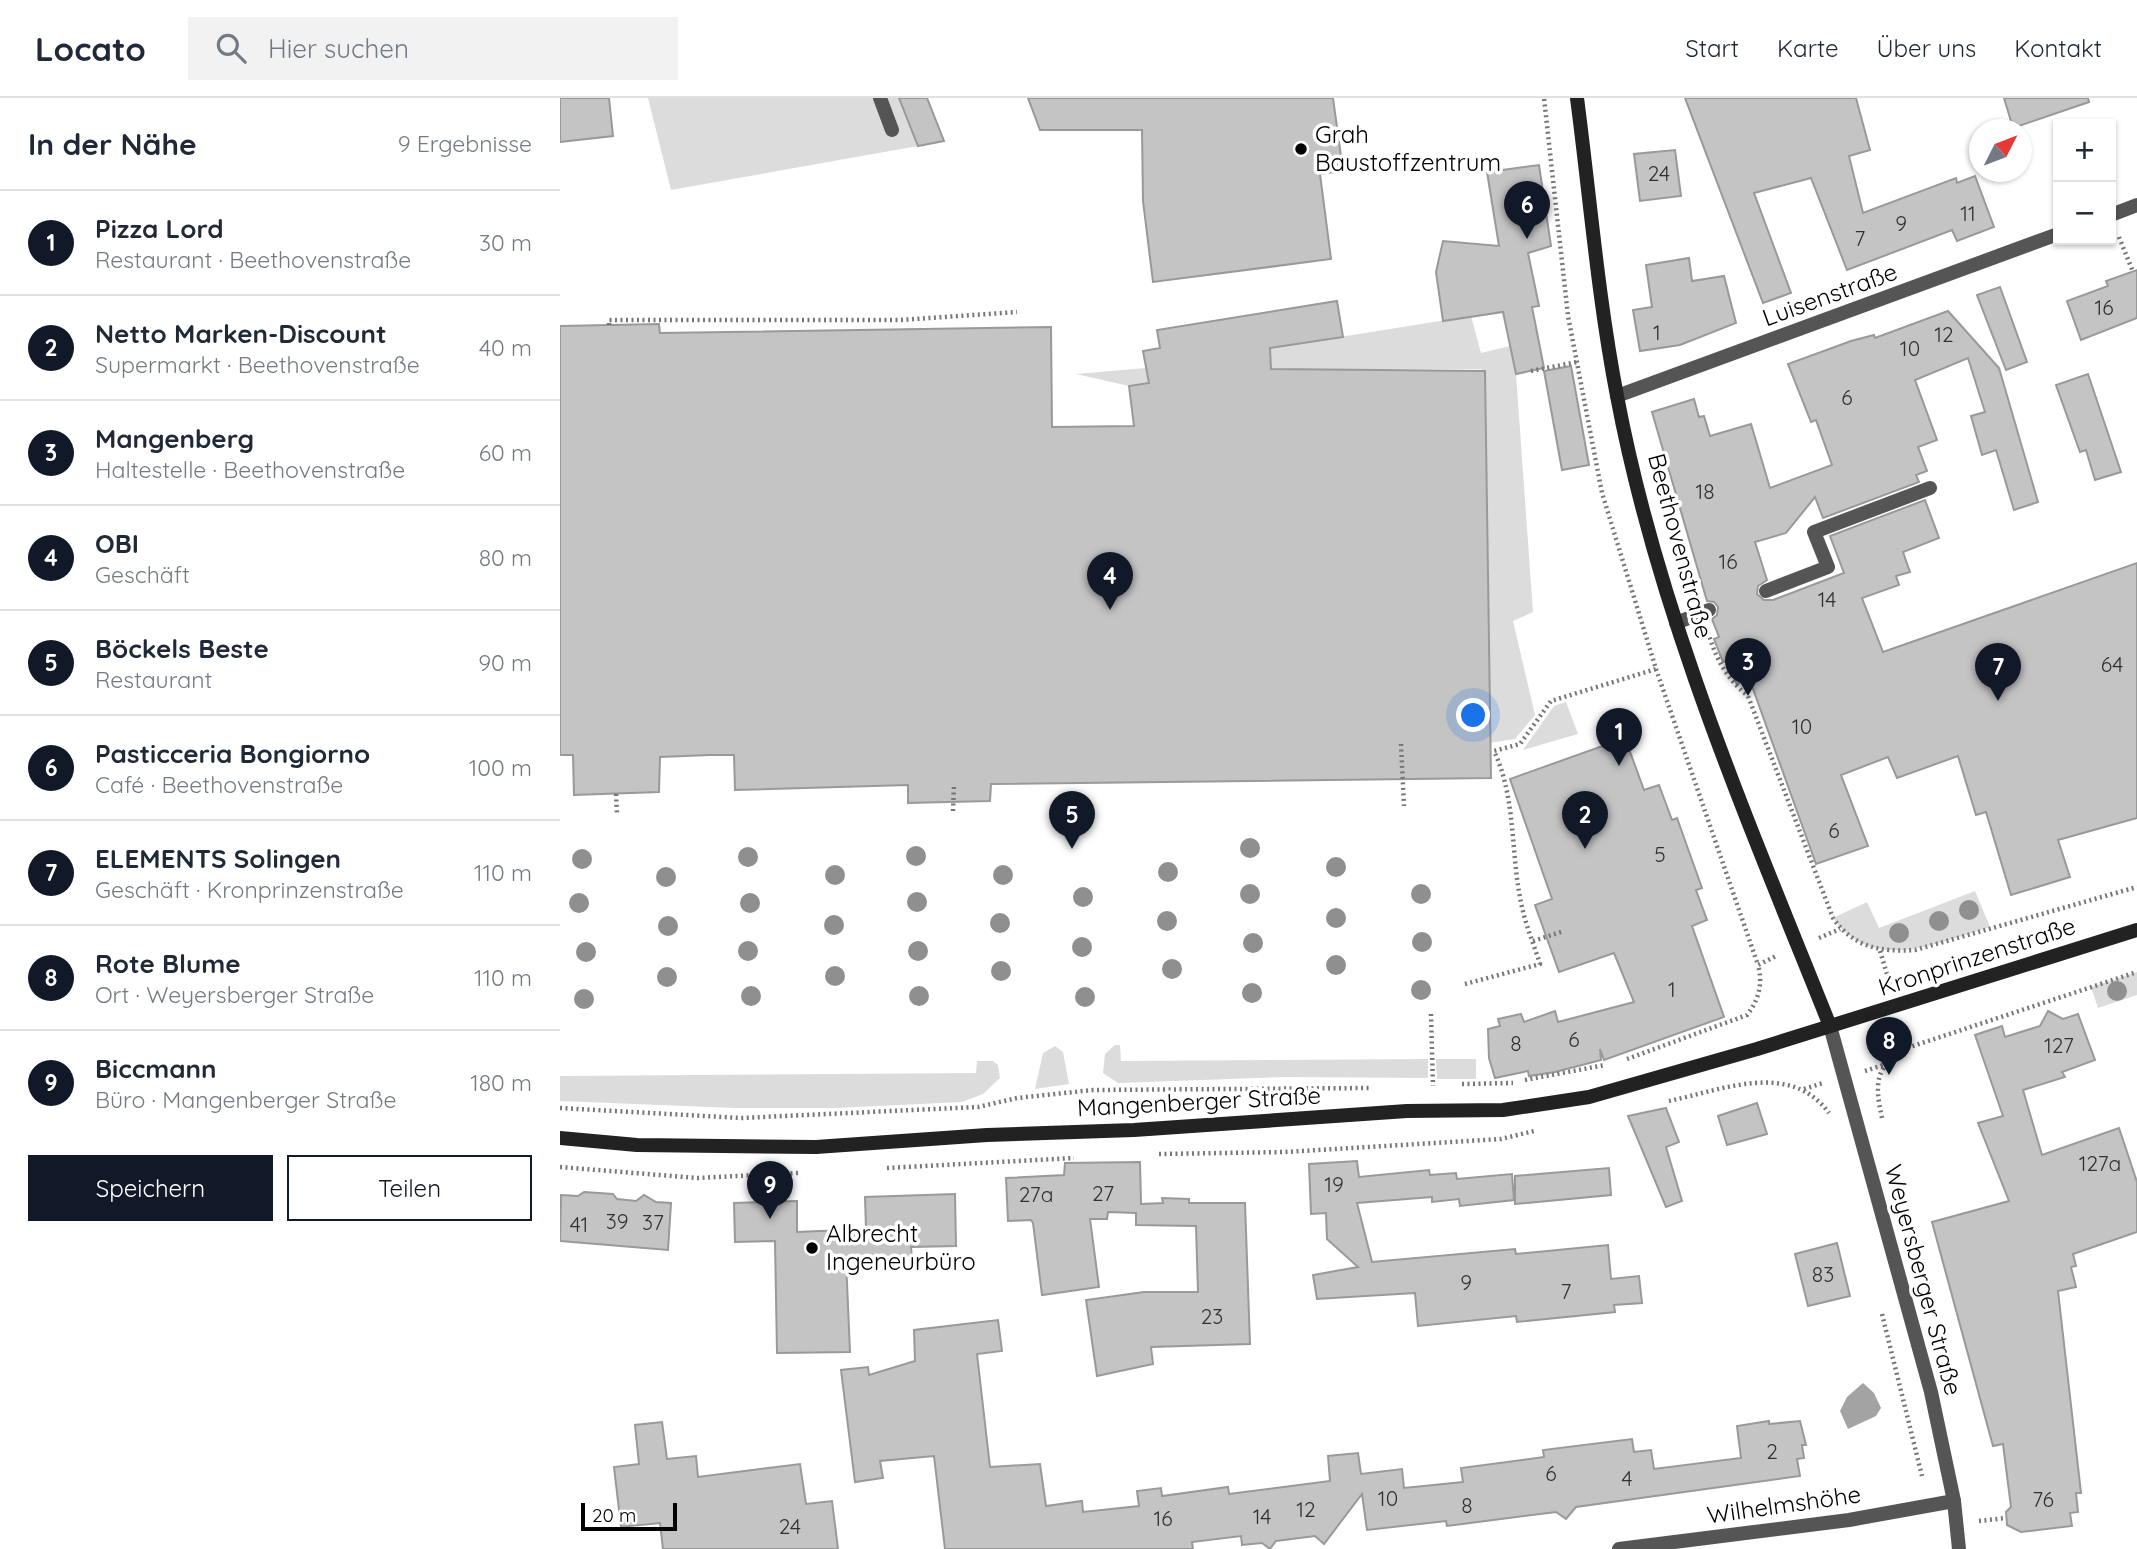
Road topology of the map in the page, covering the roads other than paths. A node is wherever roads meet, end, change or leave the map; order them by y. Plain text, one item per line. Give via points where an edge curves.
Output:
1 (880, 98) edge
2 (1577, 98) edge
3 (892, 130) dead end
4 (2137, 205) edge
5 (2116, 219) edge
6 (2053, 236) edge
7 (1617, 396) junction
8 (1930, 488) dead end
9 (1766, 591) dead end
10 (1705, 612) road end
11 (1676, 623) junction
12 (2137, 930) edge
13 (1830, 1026) junction
14 (560, 1138) edge
15 (1954, 1501) junction
16 (1619, 1549) edge
17 (1959, 1549) edge

1 - 3 street
2 - 7 main road, Beethovenstraße
4 - 5 street
6 - 7 street, Luisenstraße
7 - 11 main road, Beethovenstraße
8 - 9 street via 1814,532 1828,567
10 - 11 street
11 - 13 main road, Beethovenstraße
12 - 13 main road, Kronprinzenstraße
13 - 14 main road, Mangenberger Straße via 1590,1097 1503,1110 1407,1111 816,1147 637,1145
13 - 15 street, Weyersberger Straße via 1931,1392
15 - 16 street, Wilhelmshöhe via 1849,1520
15 - 17 street, Weyersberger Straße

